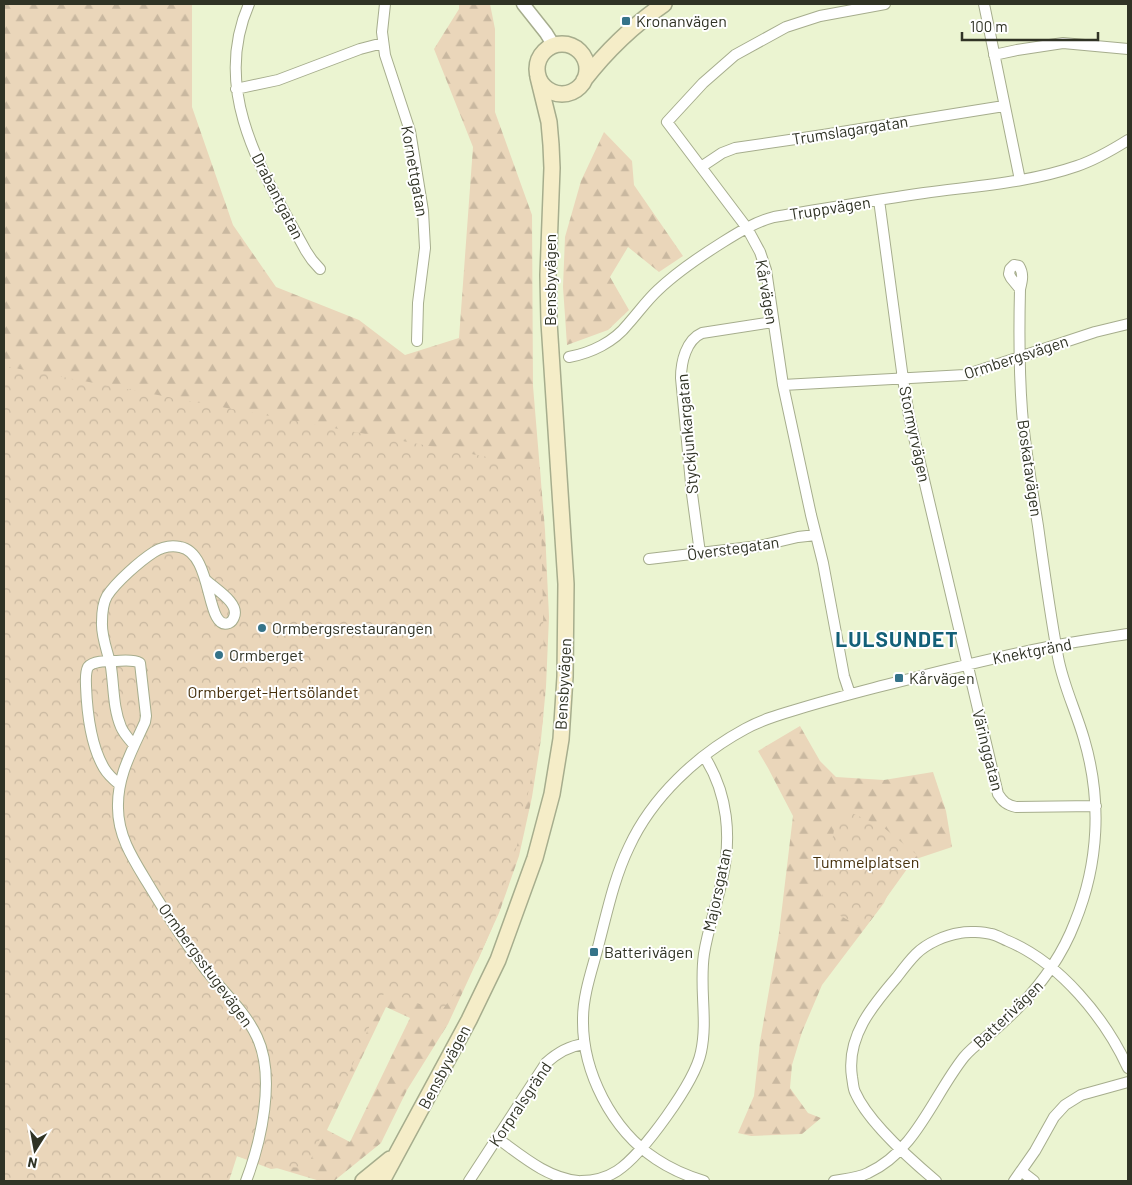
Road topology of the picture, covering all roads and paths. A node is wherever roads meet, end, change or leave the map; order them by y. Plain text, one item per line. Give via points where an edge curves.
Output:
1 (248, 4) edge
2 (385, 4) edge
3 (523, 4) edge
4 (664, 4) edge
5 (885, 4) edge
6 (984, 4) edge
7 (624, 35) junction
8 (383, 43) junction
9 (554, 46) junction
10 (574, 48) junction
11 (1128, 49) edge
12 (994, 55) junction
13 (538, 78) junction
14 (583, 82) junction
15 (236, 89) junction
16 (568, 93) junction
17 (1004, 106) junction
18 (1128, 140) edge
19 (551, 150) junction
20 (701, 167) junction
21 (1020, 180) junction
22 (879, 200) junction
23 (747, 228) junction
24 (320, 269) dead end
25 (1020, 289) dead end
26 (773, 322) junction
27 (1128, 324) edge
28 (417, 341) dead end
29 (1020, 356) junction
30 (570, 358) dead end
31 (903, 379) junction
32 (783, 386) junction
33 (816, 535) junction
34 (700, 553) junction
35 (649, 559) dead end
36 (206, 580) dead end
37 (1128, 634) edge
38 (1056, 645) junction
39 (110, 661) junction
40 (967, 664) junction
41 (850, 694) junction
42 (134, 745) junction
43 (704, 756) junction
44 (120, 785) junction
45 (1096, 806) junction
46 (1052, 968) junction
47 (584, 1044) junction
48 (1128, 1068) edge
49 (1128, 1082) edge
50 (497, 1138) junction
51 (402, 1145) junction
52 (641, 1148) junction
53 (901, 1149) junction
54 (1021, 1171) junction
55 (246, 1181) edge
56 (363, 1181) edge
57 (382, 1181) edge
58 (388, 1181) edge
59 (469, 1181) edge
60 (580, 1181) edge
61 (704, 1181) edge
62 (834, 1181) edge
63 (936, 1181) edge
64 (1014, 1181) edge
65 (1034, 1181) edge

1 - 15 street, Drabantgatan via 236,49
2 - 8 street, Kornettgatan
3 - 9 street
4 - 7 main road
5 - 20 street, Kårvägen via 820,16 786,27 735,55 703,82 667,122
6 - 12 street
7 - 10 main road via 596,51
7 - 14 main road
8 - 15 street via 278,80
8 - 28 street, Kornettgatan via 410,131 423,211 425,248
9 - 10 main road
9 - 13 main road via 538,60
10 - 14 main road via 585,62
11 - 12 street via 1063,43
12 - 17 street
13 - 16 main road via 549,91
13 - 19 main road, Bensbyvägen via 549,122
14 - 16 main road
15 - 24 street, Drabantgatan via 262,172 306,251
16 - 19 main road, Bensbyvägen via 558,100 553,111
17 - 20 street, Trumslagargatan via 734,148
17 - 21 street
18 - 21 street, Truppvägen via 1078,166
19 - 51 main road, Bensbyvägen via 549,322 566,584 561,737 552,794 535,858 498,960
20 - 23 street, Kårvägen
21 - 22 street, Truppvägen
22 - 23 street, Truppvägen via 774,217
22 - 31 street, Stormyrvägen
23 - 26 street, Kårvägen via 766,270
23 - 30 street, Truppvägen via 680,270 610,341
25 - 29 street, Boskatavägen
26 - 32 street, Kårvägen
26 - 34 street, Styckjunkargatan via 702,333 694,339 682,363
27 - 29 street, Ormbergsvägen
29 - 31 street, Ormbergsvägen via 965,375
29 - 38 street, Boskatavägen via 1026,450
31 - 32 street, Ormbergsvägen
31 - 40 street, Stormyrvägen
32 - 33 street, Kårvägen
33 - 34 street, Överstegatan
33 - 41 street, Kårvägen
34 - 35 street, Överstegatan
36 - 39 street via 195,556 181,547 159,549 137,565 107,596 104,604 102,623
37 - 38 street, Knektgränd
38 - 40 street, Knektgränd
38 - 45 street, Batterivägen via 1087,749
39 - 42 street via 120,725
39 - 42 street, Ormbergsstugevägen via 140,663 146,716
39 - 44 street, Ormbergsstugevägen via 91,664 87,669 87,701 100,760
40 - 41 street, Knektgränd
40 - 45 street, Väringgatan via 1002,801 1016,807
41 - 43 street via 746,728
42 - 44 street, Ormbergsstugevägen
43 - 47 street via 656,804 639,827 622,861 586,993
43 - 52 street, Majorsgatan via 722,798 728,837 725,866 703,966 702,1049 690,1080
44 - 55 street, Ormbergsstugevägen via 119,821 132,858 190,950 245,1018 259,1043 263,1057 264,1106 253,1163
45 - 46 street, Batterivägen via 1093,856 1086,890 1075,923
46 - 48 street via 1102,1022
46 - 53 street, Batterivägen via 1028,998 966,1055
46 - 53 street via 1022,947 990,934 962,932 941,938 917,953 887,988 862,1023 850,1067 854,1091 867,1112
47 - 50 street, Korpralsgränd via 564,1050 546,1063
47 - 52 street via 605,1102
49 - 54 street via 1072,1099 1054,1117
50 - 59 street, Korpralsgränd
50 - 60 street, Majorsgatan via 549,1173
51 - 56 main road
51 - 57 main road, Bensbyvägen
51 - 58 main road
52 - 60 street, Majorsgatan via 611,1174 596,1180
52 - 61 street via 670,1168
53 - 62 street, Batterivägen via 867,1174
53 - 63 street
54 - 64 street
54 - 65 street

